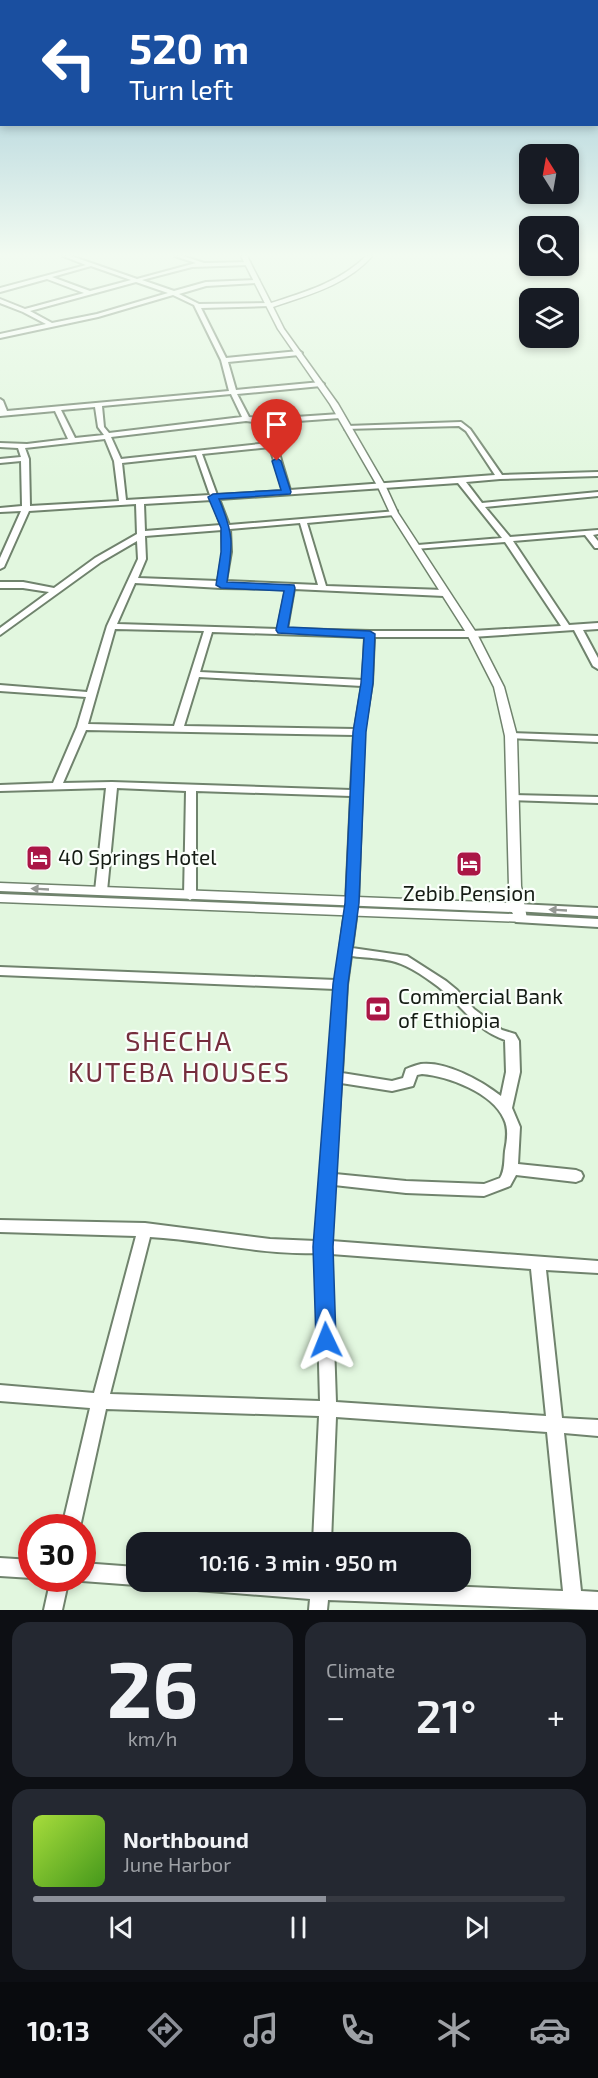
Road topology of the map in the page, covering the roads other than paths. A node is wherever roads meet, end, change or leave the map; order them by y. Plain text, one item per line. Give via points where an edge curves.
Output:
1 (23, 331) edge
2 (208, 331) edge
3 (283, 331) edge
4 (0, 336) edge
5 (299, 353) junction
6 (224, 360) junction
7 (321, 384) junction
8 (233, 392) junction
9 (0, 401) edge
10 (98, 404) junction
11 (57, 409) junction
12 (2, 414) edge
13 (340, 416) junction
14 (246, 419) junction
15 (266, 421) junction
16 (101, 427) junction
17 (347, 428) junction
18 (107, 436) junction
19 (72, 439) junction
20 (0, 445) edge
21 (272, 445) junction
22 (21, 448) junction
23 (198, 452) junction
24 (25, 459) junction
25 (0, 461) edge
26 (117, 462) junction
27 (598, 474) edge
28 (500, 477) junction
29 (460, 480) junction
30 (382, 487) junction
31 (287, 492) junction
32 (598, 494) edge
33 (213, 497) junction
34 (140, 502) junction
35 (123, 503) junction
36 (480, 505) junction
37 (26, 508) junction
38 (0, 510) edge
39 (394, 513) junction
40 (303, 521) junction
41 (226, 528) junction
42 (598, 532) edge
43 (587, 533) junction
44 (142, 534) junction
45 (508, 540) junction
46 (598, 546) edge
47 (418, 547) junction
48 (0, 567) edge
49 (134, 580) junction
50 (0, 585) edge
51 (221, 585) junction
52 (290, 588) junction
53 (323, 589) junction
54 (56, 591) junction
55 (444, 594) junction
56 (111, 626) junction
57 (598, 626) edge
58 (572, 627) junction
59 (209, 628) junction
60 (282, 630) junction
61 (0, 632) edge
62 (370, 634) junction
63 (472, 634) junction
64 (598, 666) edge
65 (194, 674) junction
66 (367, 683) junction
67 (0, 688) edge
68 (92, 695) junction
69 (82, 727) junction
70 (178, 729) junction
71 (359, 732) junction
72 (512, 735) junction
73 (598, 739) edge
74 (57, 785) junction
75 (112, 785) junction
76 (0, 788) edge
77 (191, 788) junction
78 (356, 793) junction
79 (513, 798) junction
80 (598, 800) edge
81 (0, 887) edge
82 (101, 891) junction
83 (190, 896) junction
84 (0, 898) edge
85 (351, 908) junction
86 (598, 912) edge
87 (519, 913) junction
88 (598, 923) edge
89 (345, 951) junction
90 (0, 971) edge
91 (340, 984) junction
92 (335, 1077) junction
93 (505, 1109) junction
94 (511, 1169) junction
95 (576, 1176) dead end
96 (328, 1179) junction
97 (0, 1226) edge
98 (145, 1229) junction
99 (323, 1247) junction
100 (538, 1264) junction
101 (598, 1266) edge
102 (0, 1394) edge
103 (100, 1401) junction
104 (328, 1410) junction
105 (554, 1425) junction
106 (598, 1428) edge
107 (74, 1514) edge
108 (322, 1532) edge
109 (0, 1567) edge
110 (18, 1568) edge
111 (96, 1573) edge
112 (126, 1575) edge
113 (57, 1592) edge
114 (320, 1592) edge
115 (437, 1592) edge
116 (573, 1599) junction
117 (598, 1601) edge
118 (53, 1610) edge
119 (318, 1610) edge

1 - 4 street
2 - 6 street
3 - 5 street
5 - 6 street
5 - 7 street
6 - 8 street
7 - 8 street
7 - 13 street
8 - 10 street
8 - 14 street
9 - 12 street
10 - 11 street
10 - 16 street
11 - 12 street
11 - 19 street
13 - 15 street
13 - 17 street
14 - 15 street
14 - 18 street
15 - 21 street
16 - 18 street
16 - 19 street
17 - 28 street via 461,424
17 - 30 street
18 - 19 street
18 - 26 street
19 - 22 street
20 - 22 street
21 - 23 street
21 - 31 street
22 - 24 street
23 - 26 street
23 - 33 street
24 - 25 street
24 - 37 street
26 - 35 street
27 - 28 street
28 - 29 street
29 - 30 street
29 - 36 street
30 - 31 street
30 - 39 street
31 - 33 street
32 - 36 street
33 - 34 street
33 - 41 street
34 - 35 street
34 - 44 street
35 - 37 street
36 - 45 street
37 - 38 street
37 - 48 street
39 - 40 street
39 - 47 street
40 - 41 street
40 - 53 street
41 - 44 street
41 - 51 street
42 - 43 street
43 - 45 street
43 - 46 street
44 - 49 street via 142,560
44 - 54 street
45 - 47 street
45 - 58 street
47 - 55 street
49 - 51 street
49 - 56 street
50 - 54 street
51 - 52 street
52 - 53 street
52 - 60 street
53 - 55 street
54 - 61 street
55 - 63 street
56 - 59 street
56 - 68 street
57 - 58 street
58 - 63 street
58 - 64 street
59 - 60 street
59 - 65 street
60 - 62 street
62 - 63 street
62 - 66 street
63 - 72 street via 499,687
65 - 66 street
65 - 70 street
66 - 71 street
67 - 68 street
68 - 69 street
69 - 70 street
69 - 74 street
70 - 71 street
71 - 78 street
72 - 73 street
72 - 79 street
74 - 75 street
74 - 76 street
75 - 77 street
75 - 82 street
77 - 78 street
77 - 83 street
78 - 85 street
79 - 80 street
79 - 87 street
82 -> 81 street
82 - 83 street
83 - 85 street
84 - 85 street
85 - 87 street
85 - 89 street
86 -> 87 street
87 - 88 street
89 - 91 street
89 - 93 street via 403,959 453,993 498,1033 510,1037 513,1072
90 - 91 street
91 - 92 street
92 - 93 street via 392,1086 408,1082 411,1072 419,1068 454,1073
92 - 96 street
93 - 94 street via 514,1129
94 - 95 street
94 - 96 street via 505,1182 484,1190
96 - 99 street
97 - 98 street
98 - 99 street via 295,1249
98 - 103 street
99 - 100 street
99 - 104 street
100 - 101 street
100 - 105 street
102 - 103 street
103 - 104 street
103 - 107 street
104 - 105 street
104 - 108 street
105 - 106 street
105 - 116 street
109 - 110 street
111 - 112 street
113 - 118 street
114 - 119 street
115 - 116 street
116 - 117 street

